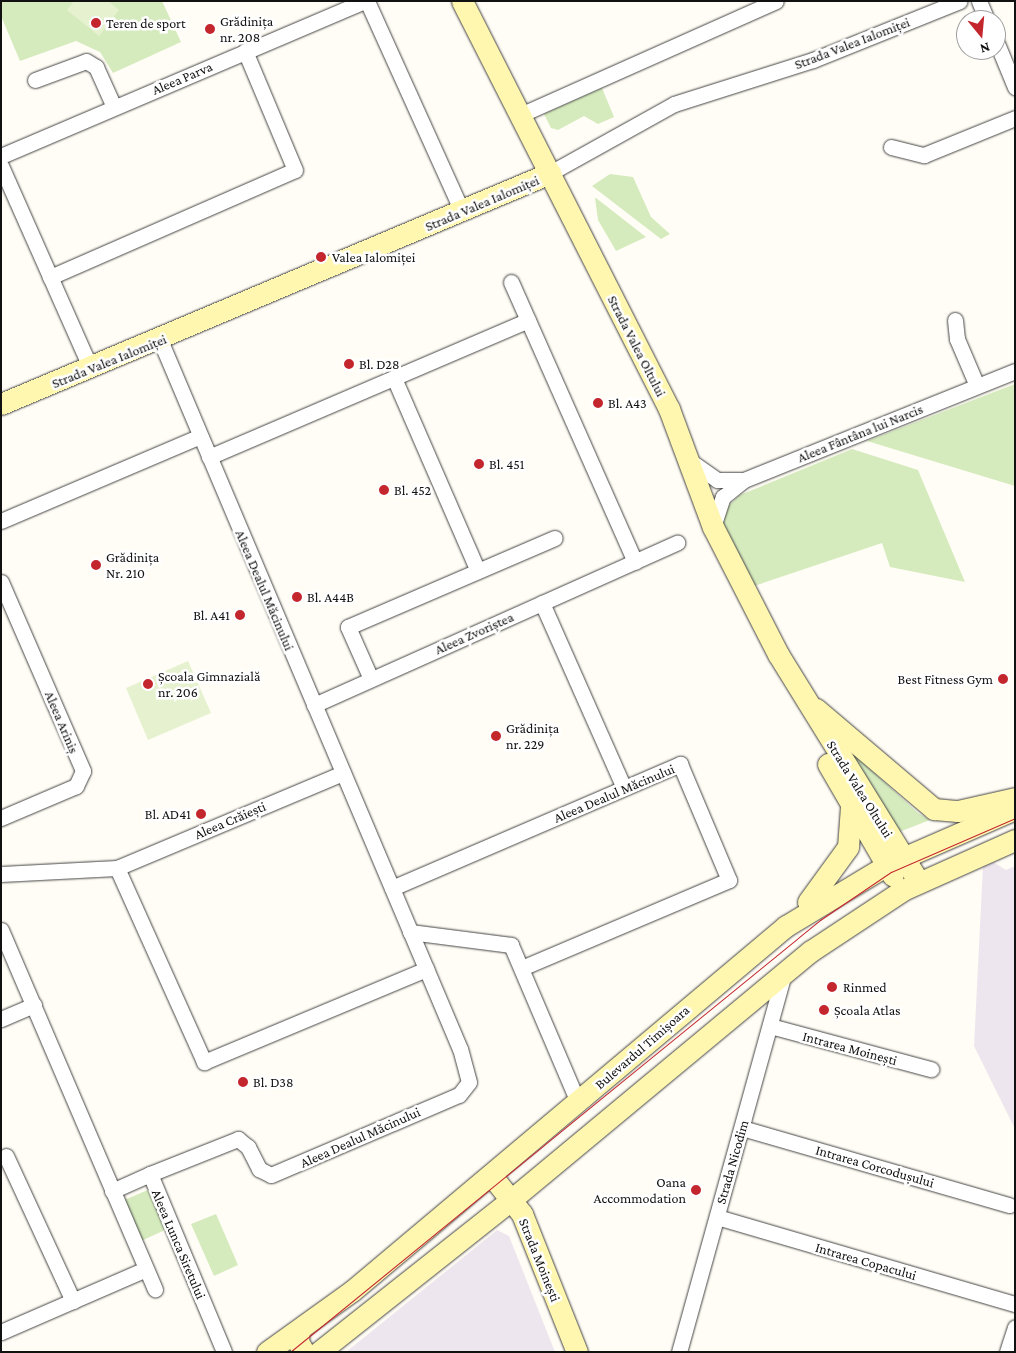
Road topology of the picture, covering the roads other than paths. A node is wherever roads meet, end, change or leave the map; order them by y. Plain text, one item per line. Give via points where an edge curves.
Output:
1 (365, 1) edge
2 (462, 1) edge
3 (776, 1) edge
4 (960, 1) edge
5 (245, 52) junction
6 (1004, 60) edge
7 (35, 80) dead end
8 (1015, 87) edge
9 (114, 108) junction
10 (520, 115) junction
11 (1015, 118) edge
12 (891, 147) dead end
13 (1, 156) edge
14 (1, 166) edge
15 (550, 173) junction
16 (462, 210) junction
17 (50, 277) junction
18 (511, 282) dead end
19 (528, 320) junction
20 (955, 320) dead end
21 (160, 340) junction
22 (91, 369) junction
23 (1015, 371) edge
24 (394, 378) junction
25 (977, 386) junction
26 (1, 404) edge
27 (200, 436) junction
28 (209, 457) junction
29 (690, 461) junction
30 (744, 480) junction
31 (1, 521) edge
32 (713, 527) junction
33 (555, 538) dead end
34 (678, 543) dead end
35 (635, 562) junction
36 (478, 571) junction
37 (1, 582) edge
38 (542, 603) junction
39 (371, 679) junction
40 (801, 696) junction
41 (314, 705) junction
42 (343, 773) junction
43 (624, 788) junction
44 (1015, 798) edge
45 (850, 804) junction
46 (1007, 813) edge
47 (1, 818) edge
48 (1013, 841) edge
49 (895, 861) junction
50 (117, 868) junction
51 (1, 874) edge
52 (911, 886) junction
53 (392, 888) junction
54 (786, 926) junction
55 (1, 930) edge
56 (410, 932) junction
57 (426, 968) junction
58 (522, 968) junction
59 (784, 971) junction
60 (34, 1005) junction
61 (1, 1020) edge
62 (770, 1026) junction
63 (930, 1070) dead end
64 (578, 1102) junction
65 (742, 1128) junction
66 (6, 1156) dead end
67 (150, 1174) junction
68 (491, 1175) junction
69 (112, 1191) junction
70 (512, 1199) junction
71 (1009, 1205) dead end
72 (717, 1217) junction
73 (146, 1269) junction
74 (155, 1289) dead end
75 (73, 1301) junction
76 (1015, 1304) edge
77 (1015, 1327) edge
78 (299, 1330) junction
79 (1, 1332) edge
80 (224, 1352) edge
81 (267, 1352) edge
82 (304, 1352) edge
83 (319, 1352) edge
84 (577, 1352) edge
85 (679, 1352) edge
86 (1007, 1352) edge

1 - 5 street, Aleea Parva
1 - 16 street, Aleea Parva
2 - 10 main road, Strada Valea Oltului
3 - 10 street
4 - 15 street, Strada Valea Ialomiței via 813,60 674,104
5 - 9 street, Aleea Parva
5 - 17 street via 295,170
6 - 8 street
7 - 9 street via 86,61 96,67
9 - 13 street, Aleea Parva
10 - 15 main road, Strada Valea Oltului
11 - 12 street via 924,154
14 - 17 street
15 - 16 main road, Strada Valea Ialomiței
15 - 29 main road, Strada Valea Oltului
16 - 21 main road, Strada Valea Ialomiței
17 - 22 street
18 - 19 street
19 - 24 street
19 - 35 street
20 - 25 street via 957,339
21 - 22 main road, Strada Valea Ialomiței
21 - 27 street, Aleea Dealul Măcinului
22 - 26 main road, Strada Valea Ialomiței
23 - 25 street, Aleea Fântâna lui Narcis
24 - 28 street
24 - 36 street
25 - 30 street, Aleea Fântâna lui Narcis
27 - 28 street, Aleea Dealul Măcinului
27 - 31 street
28 - 41 street, Aleea Dealul Măcinului
29 - 30 street, Aleea Fântâna lui Narcis via 717,480
29 - 32 main road, Strada Valea Oltului
30 - 32 street, Aleea Fântâna lui Narcis via 723,498
32 - 40 main road, Strada Valea Oltului
33 - 36 street
34 - 35 street, Aleea Zvoriștea
35 - 38 street, Aleea Zvoriștea
36 - 39 street via 348,627
37 - 47 street, Aleea Ariniș via 83,771 76,786
38 - 39 street, Aleea Zvoriștea
38 - 43 street
39 - 41 street, Aleea Zvoriștea
40 - 44 main road via 926,805 958,811
40 - 45 main road, Strada Valea Oltului via 820,747
40 - 49 main road, Strada Valea Oltului
41 - 42 street, Aleea Dealul Măcinului
42 - 50 street, Aleea Crăiești
42 - 53 street, Aleea Dealul Măcinului
43 - 53 street, Aleea Dealul Măcinului
43 - 58 street, Aleea Dealul Măcinului via 680,764 729,880
45 - 49 main road, Strada Valea Oltului
45 - 54 main road via 852,829 845,854
46 - 48 main road
46 - 49 main road, Bulevardul Timișoara
48 - 52 main road
49 - 52 main road, Strada Valea Oltului
49 - 54 main road, Bulevardul Timișoara
50 - 51 street, Aleea Crăiești
50 - 57 street via 204,1062
52 - 59 main road
53 - 56 street, Aleea Dealul Măcinului
54 - 64 main road, Bulevardul Timișoara
55 - 60 street
56 - 57 street, Aleea Dealul Măcinului
56 - 58 street via 506,942
57 - 67 street, Aleea Dealul Măcinului via 460,1049 468,1082 459,1095 279,1173 264,1174 248,1147 238,1139
58 - 64 street
59 - 62 street, Strada Nicodim
59 - 70 main road
60 - 61 street
60 - 69 street
62 - 63 street, Intrarea Moinești
62 - 65 street, Strada Nicodim
64 - 68 main road, Bulevardul Timișoara
65 - 71 street, Intrarea Corcodușului
65 - 72 street, Strada Nicodim
66 - 75 street
67 - 69 street, Aleea Lunca Siretului
67 - 80 street, Aleea Lunca Siretului
68 - 70 main road, Strada Moinești
68 - 78 main road, Bulevardul Timișoara
69 - 73 street
70 - 83 main road
70 - 84 main road, Strada Moinești
72 - 76 street, Intrarea Copacului
72 - 85 street, Strada Nicodim
73 - 74 street
73 - 75 street
75 - 79 street
77 - 86 street
78 - 81 main road, Bulevardul Timișoara
78 - 82 main road via 298,1342

